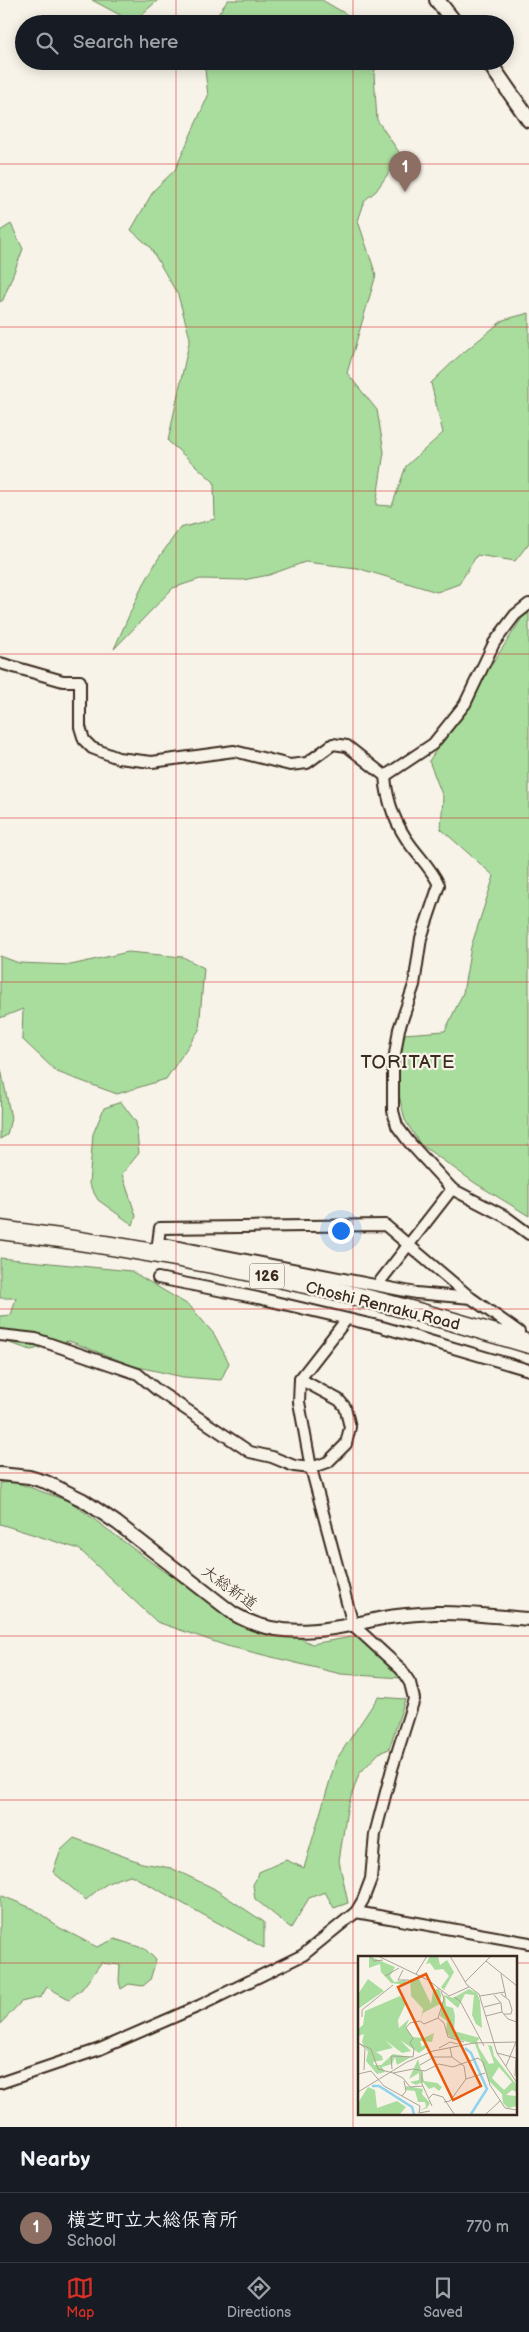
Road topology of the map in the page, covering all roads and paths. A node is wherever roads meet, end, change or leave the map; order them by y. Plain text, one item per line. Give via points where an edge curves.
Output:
1 (437, 0) edge
2 (449, 15) edge
3 (494, 70) edge
4 (529, 120) edge
5 (529, 604) edge
6 (0, 663) edge
7 (385, 776) junction
8 (452, 1189) junction
9 (0, 1230) edge
10 (529, 1234) edge
11 (410, 1245) junction
12 (158, 1278) dead end
13 (378, 1284) junction
14 (471, 1298) junction
15 (346, 1320) junction
16 (0, 1335) edge
17 (524, 1338) edge
18 (529, 1370) edge
19 (300, 1379) junction
20 (311, 1468) junction
21 (0, 1474) edge
22 (529, 1620) edge
23 (353, 1625) junction
24 (356, 1912) junction
25 (529, 1943) edge
26 (0, 2083) edge

1 - 2 main road
3 - 4 main road
5 - 7 street via 515,615 494,643 465,704 433,744
6 - 7 street via 63,682 80,681 80,727 84,740 92,748 118,758 152,762 234,751 290,765 307,763 333,744 347,746
7 - 8 street via 391,811 439,886 421,938 414,985 399,1029 393,1067 393,1111 397,1126 409,1142
8 - 10 street via 506,1217
8 - 11 street
9 - 17 highway, Choshi Renraku Road / 126 via 79,1240 221,1266
11 - 13 street
11 - 13 street via 385,1226 160,1228 158,1243
11 - 14 street
12 - 15 street
13 - 14 street via 416,1293
14 - 17 street
15 - 18 street via 382,1327
15 - 19 street
16 - 20 street via 36,1339 138,1374 165,1396 250,1452
19 - 20 street via 298,1402
19 - 20 street via 339,1400 345,1407 350,1427 346,1444 328,1462
20 - 23 street
21 - 23 street, 大総新道 via 38,1480 83,1500 249,1622 300,1632
22 - 23 street, 大総新道 via 434,1613 380,1618
23 - 24 street via 401,1669 410,1683 414,1699 375,1834 371,1879
24 - 25 street
24 - 26 street via 303,1955 199,2006 100,2049

